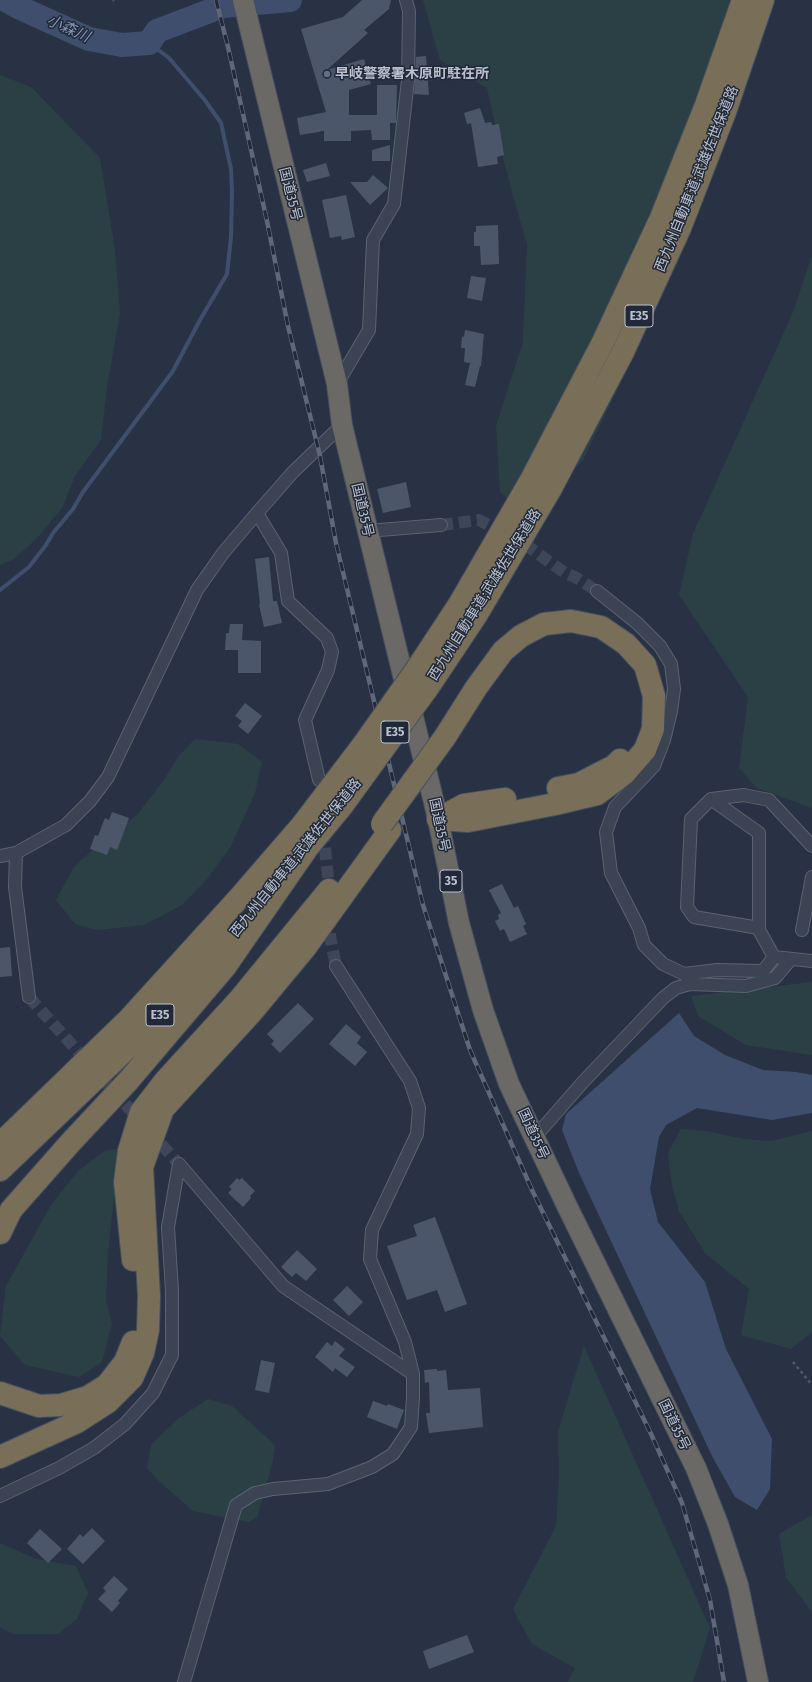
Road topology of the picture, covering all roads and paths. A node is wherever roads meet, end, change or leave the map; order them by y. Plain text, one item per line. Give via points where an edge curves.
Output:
1 (243, 0) edge
2 (406, 0) edge
3 (743, 0) edge
4 (763, 0) edge
5 (337, 384) junction
6 (342, 425) junction
7 (257, 513) junction
8 (441, 525) tunnel mouth
9 (367, 531) junction
10 (597, 591) tunnel mouth
11 (468, 608) junction
12 (319, 780) dead end
13 (711, 799) junction
14 (438, 819) junction
15 (386, 827) junction
16 (812, 846) edge
17 (308, 847) junction
18 (16, 852) junction
19 (0, 856) edge
20 (812, 877) edge
21 (759, 928) junction
22 (802, 930) dead end
23 (774, 957) junction
24 (791, 959) junction
25 (812, 961) edge
26 (336, 966) tunnel mouth
27 (29, 997) tunnel mouth
28 (75, 1072) junction
29 (0, 1134) edge
30 (534, 1138) junction
31 (0, 1144) edge
32 (0, 1170) edge
33 (0, 1233) edge
34 (793, 1362) dead end
35 (413, 1374) junction
36 (0, 1380) edge
37 (812, 1385) edge
38 (8, 1396) edge
39 (0, 1457) edge
40 (0, 1496) edge
41 (184, 1682) edge
42 (758, 1682) edge

1 - 5 highway, 国道35号 / 35
2 - 5 street via 409,11 408,80 394,204 373,240 369,330
3 - 11 highway, 西九州自動車道;武雄佐世保道路 / E35 via 706,105 661,218 603,342
4 - 11 highway, 西九州自動車道;武雄佐世保道路 / E35 via 725,112 680,228 622,352 550,490
5 - 6 highway, 国道35号 / 35
6 - 7 street via 293,472
6 - 9 highway, 国道35号 / 35
7 - 12 street via 281,553 288,601 327,638 332,652 328,670 305,720
7 - 18 street via 223,553 197,590 108,777 90,801 66,825
8 - 9 street
9 - 14 highway, 国道35号 / 35
10 - 23 street via 637,623 660,646 672,670 674,689 671,711 654,766 615,807 606,832 611,873 639,928 644,945 663,964 684,974 717,970 762,971
11 - 17 highway, 西九州自動車道;武雄佐世保道路 / E35, bridge via 429,686 342,806
11 - 28 highway, 西九州自動車道;武雄佐世保道路 / E35, bridge via 416,670 303,824 181,963
13 - 16 street via 744,795 769,800
13 - 21 street via 759,833
13 - 21 street via 691,819 686,907 694,917
14 - 15 highway, bridge via 468,821 597,794 624,774 645,750 653,729 654,696 645,665 626,644 601,627 571,621 544,624 521,636 503,651 476,688 449,741
14 - 30 highway, 国道35号 / 35 via 459,923 483,1010 509,1084
15 - 38 highway via 239,1000 165,1081 141,1112 129,1151 124,1182 138,1316 133,1345 125,1362 107,1385 88,1397 61,1405 39,1406
15 - 39 highway via 305,948 252,1013 163,1109 142,1167 149,1297 148,1330 143,1353 132,1378 108,1402 77,1422
17 - 32 highway, 西九州自動車道;武雄佐世保道路 / E35 via 255,911 149,1027
17 - 33 highway via 226,967 129,1080 10,1210
18 - 19 street
18 - 27 street via 14,887
20 - 22 street
21 - 23 street
23 - 24 street
24 - 25 street
24 - 30 street via 775,978 746,986 690,984 676,988 662,998 641,1020
26 - 35 street via 410,1081 419,1108 418,1134 372,1230 370,1259 406,1342
28 - 29 highway
28 - 31 highway, 西九州自動車道;武雄佐世保道路 / E35
30 - 42 highway, 国道35号 / 35 via 696,1468 738,1585
34 - 37 path
35 - 40 street via 283,1286 179,1164 168,1227 172,1355 153,1392 125,1424 94,1448
35 - 41 street via 411,1427 393,1454 372,1467 328,1484 255,1493 236,1505
36 - 38 highway

